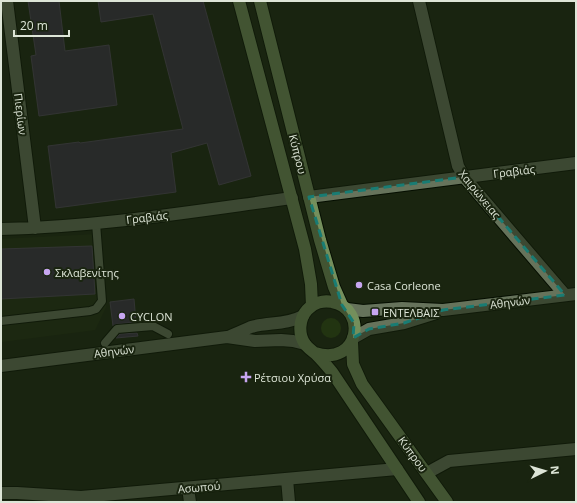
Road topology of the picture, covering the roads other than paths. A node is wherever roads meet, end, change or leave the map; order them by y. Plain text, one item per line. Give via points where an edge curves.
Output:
1 (7, 1) edge
2 (239, 1) edge
3 (260, 1) edge
4 (419, 1) edge
5 (576, 163) edge
6 (464, 177) junction
7 (309, 197) junction
8 (292, 198) junction
9 (96, 223) junction
10 (35, 228) junction
11 (1, 229) edge
12 (571, 295) edge
13 (312, 306) junction
14 (344, 307) junction
15 (443, 310) junction
16 (303, 316) junction
17 (1, 321) edge
18 (168, 334) dead end
19 (227, 337) junction
20 (352, 340) junction
21 (105, 343) dead end
22 (305, 344) junction
23 (315, 353) junction
24 (1, 366) edge
25 (576, 449) edge
26 (397, 469) junction
27 (427, 473) junction
28 (287, 479) junction
29 (188, 488) junction
30 (1, 493) edge
31 (81, 500) edge
32 (190, 502) edge
33 (289, 502) edge
34 (419, 502) edge
35 (447, 502) edge

1 - 10 street, Πιερίων
2 - 8 main road, Κύπρου
3 - 7 main road, Κύπρου
4 - 6 street, Χαιρώνειας via 458,166
5 - 6 street, Γραβιάς
6 - 7 street, Γραβιάς
6 - 12 street, Χαιρώνειας
7 - 14 main road, Κύπρου via 328,268
8 - 9 street, Γραβιάς
8 - 13 main road, Κύπρου via 309,269
9 - 10 street, Γραβιάς
9 - 17 lane via 102,301 96,309
10 - 11 street, Γραβιάς
12 - 15 street, Αθηνών
13 - 14 main road via 330,301
13 - 16 main road
14 - 15 street, Αθηνών via 363,311 402,308
14 - 20 main road, Κύπρου via 354,323
15 - 20 street, Αθηνών via 404,323 369,329
16 - 19 street, Αθηνών via 285,323 252,327
16 - 22 main road via 300,330
18 - 21 lane via 153,326 117,329
19 - 22 street, Αθηνών
19 - 24 street, Αθηνών
20 - 23 main road via 345,350 336,355 325,356
20 - 27 main road, Κύπρου via 354,364 362,384
22 - 23 main road, Κύπρου
23 - 26 main road, Κύπρου via 332,372
25 - 27 street via 449,461
26 - 28 street, Ασωπού
26 - 34 main road, Κύπρου
27 - 35 main road, Κύπρου
28 - 29 street, Ασωπού
28 - 33 street
29 - 31 street, Ασωπού
29 - 32 street
30 - 31 street, Ασωπού

